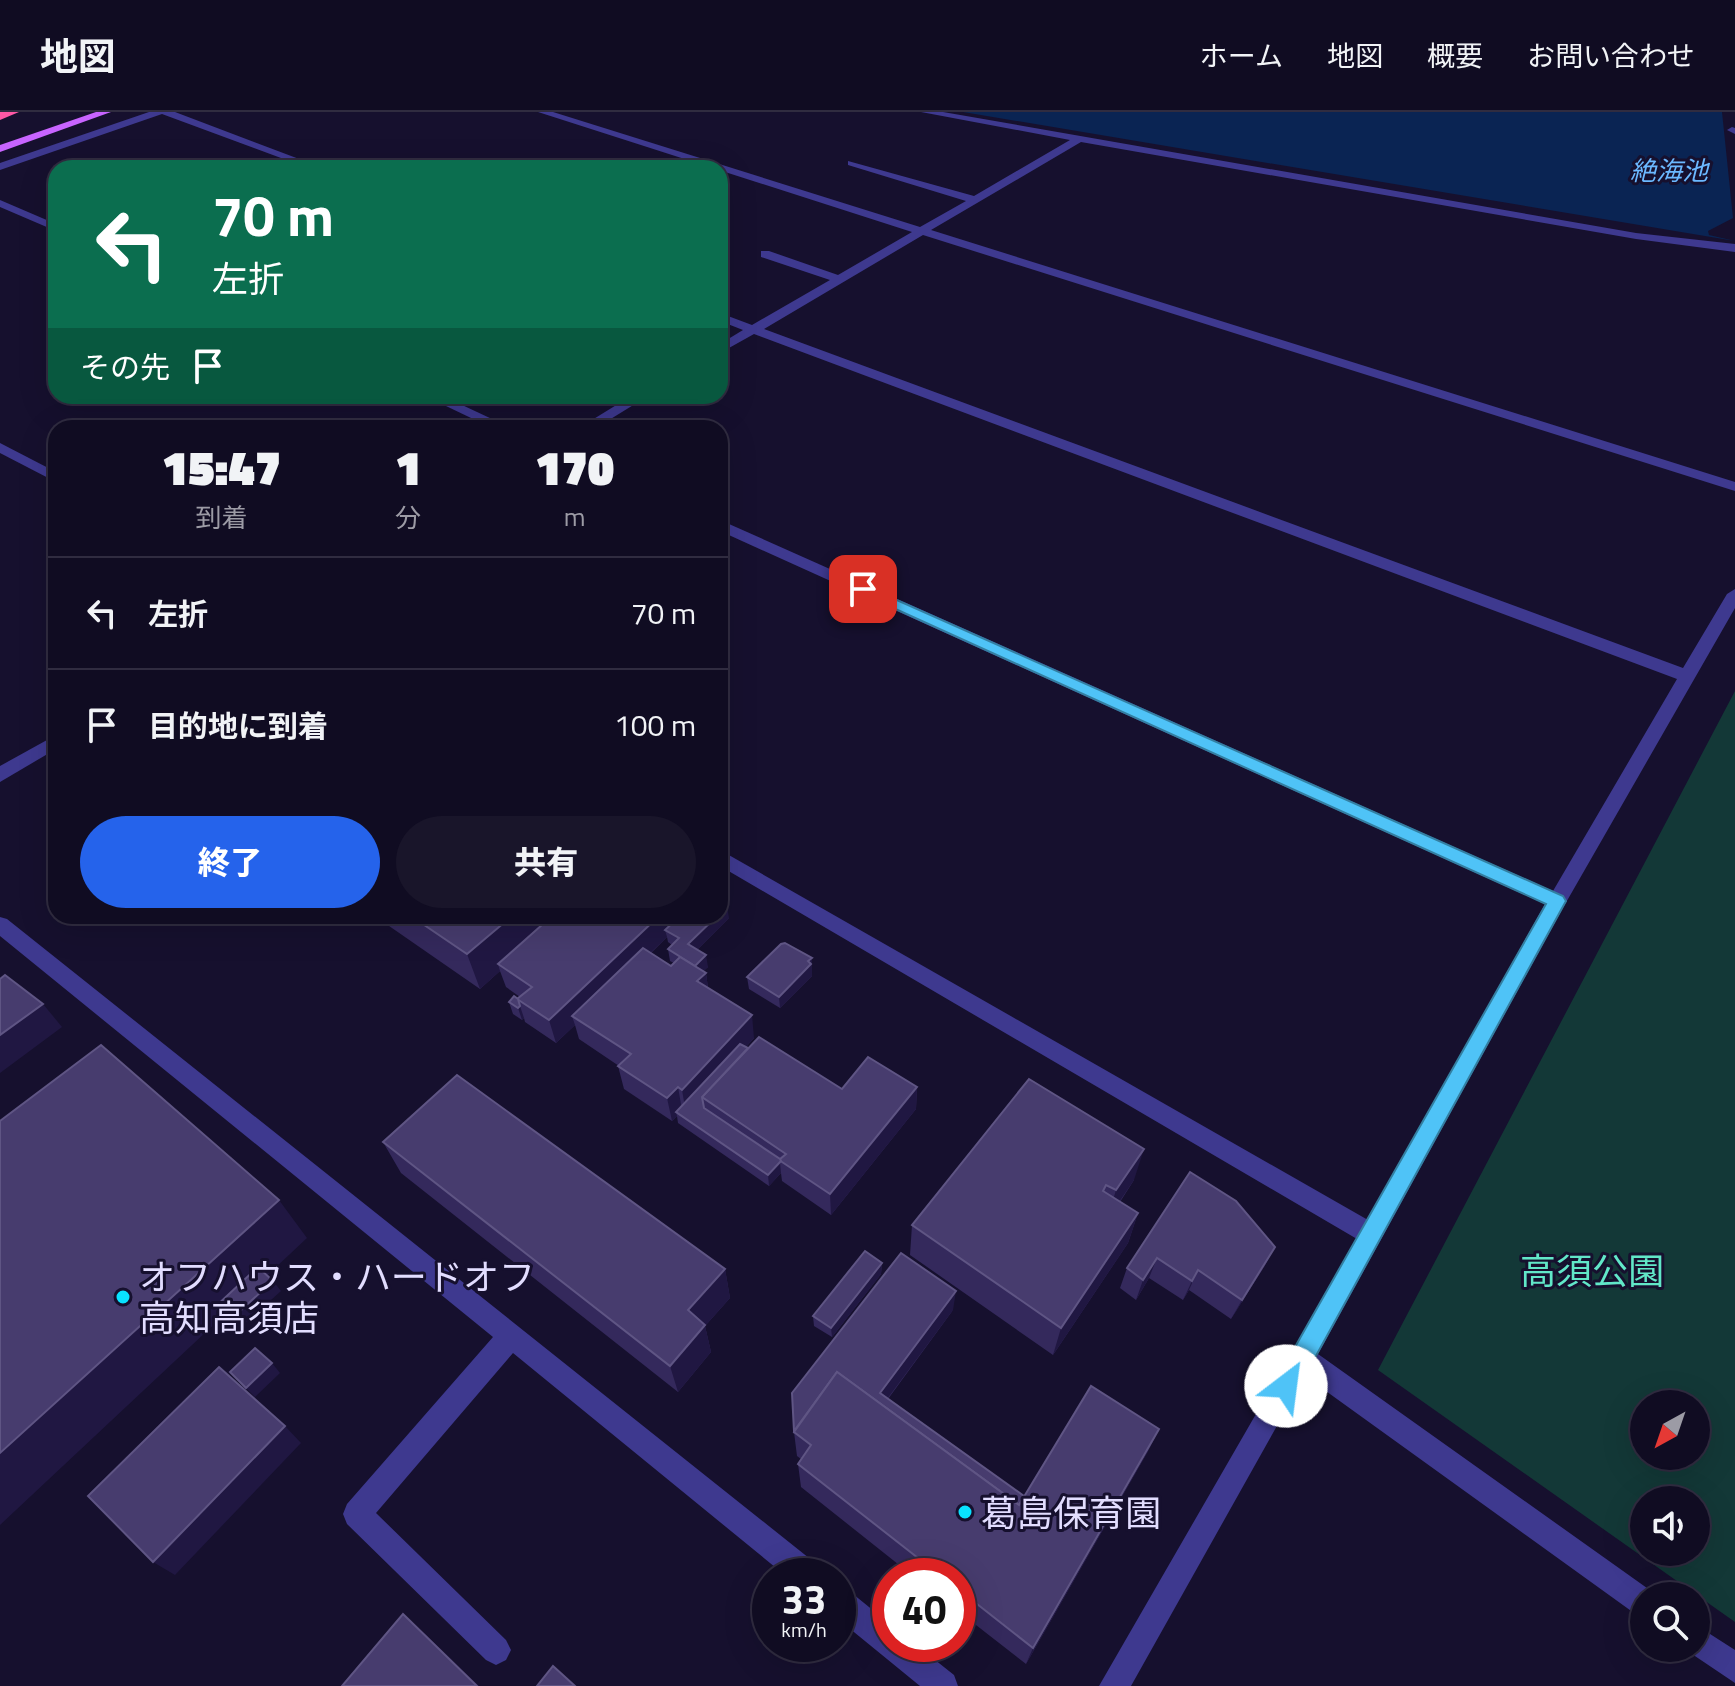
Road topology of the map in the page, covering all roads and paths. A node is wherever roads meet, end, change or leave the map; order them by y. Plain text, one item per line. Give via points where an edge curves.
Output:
1 (13, 112) edge
2 (106, 112) edge
3 (159, 112) edge
4 (166, 112) edge
5 (543, 112) edge
6 (926, 112) edge
7 (0, 116) edge
8 (1079, 139) junction
9 (0, 149) edge
10 (296, 160) edge
11 (695, 160) edge
12 (852, 163) dead end
13 (0, 167) edge
14 (728, 170) edge
15 (972, 199) junction
16 (0, 203) edge
17 (48, 224) edge
18 (920, 231) junction
19 (1735, 248) edge
20 (765, 254) dead end
21 (839, 279) junction
22 (728, 320) edge
23 (754, 329) junction
24 (728, 344) edge
25 (450, 404) edge
26 (627, 404) edge
27 (486, 420) edge
28 (600, 420) edge
29 (0, 447) edge
30 (48, 474) edge
31 (1735, 487) edge
32 (728, 529) edge
33 (1735, 594) edge
34 (1687, 676) junction
35 (48, 746) edge
36 (0, 775) edge
37 (728, 862) edge
38 (1557, 901) junction
39 (0, 925) edge
40 (1372, 1235) junction
41 (512, 1335) junction
42 (1302, 1358) junction
43 (787, 1558) edge
44 (1630, 1593) edge
45 (856, 1615) edge
46 (872, 1628) edge
47 (496, 1650) dead end
48 (1710, 1650) edge
49 (914, 1662) edge
50 (1735, 1668) edge
51 (943, 1686) edge
52 (1114, 1686) edge

1 - 7 highway
2 - 9 main road
3 - 13 street
4 - 10 street
5 - 11 street
6 - 8 street
8 - 15 street
8 - 19 street via 1636,236
12 - 15 street
14 - 18 street
15 - 18 street
16 - 17 street
18 - 21 street
18 - 31 street
20 - 21 street
21 - 23 street
22 - 23 street
23 - 24 street
23 - 34 street
25 - 27 street
26 - 28 street
29 - 30 street
32 - 38 street
33 - 34 street
34 - 38 street
35 - 36 street
37 - 40 street
38 - 40 street
39 - 41 street
40 - 42 street
41 - 43 street
41 - 47 street via 357,1514
42 - 44 street
42 - 52 street
45 - 46 street
48 - 50 street
49 - 51 street

